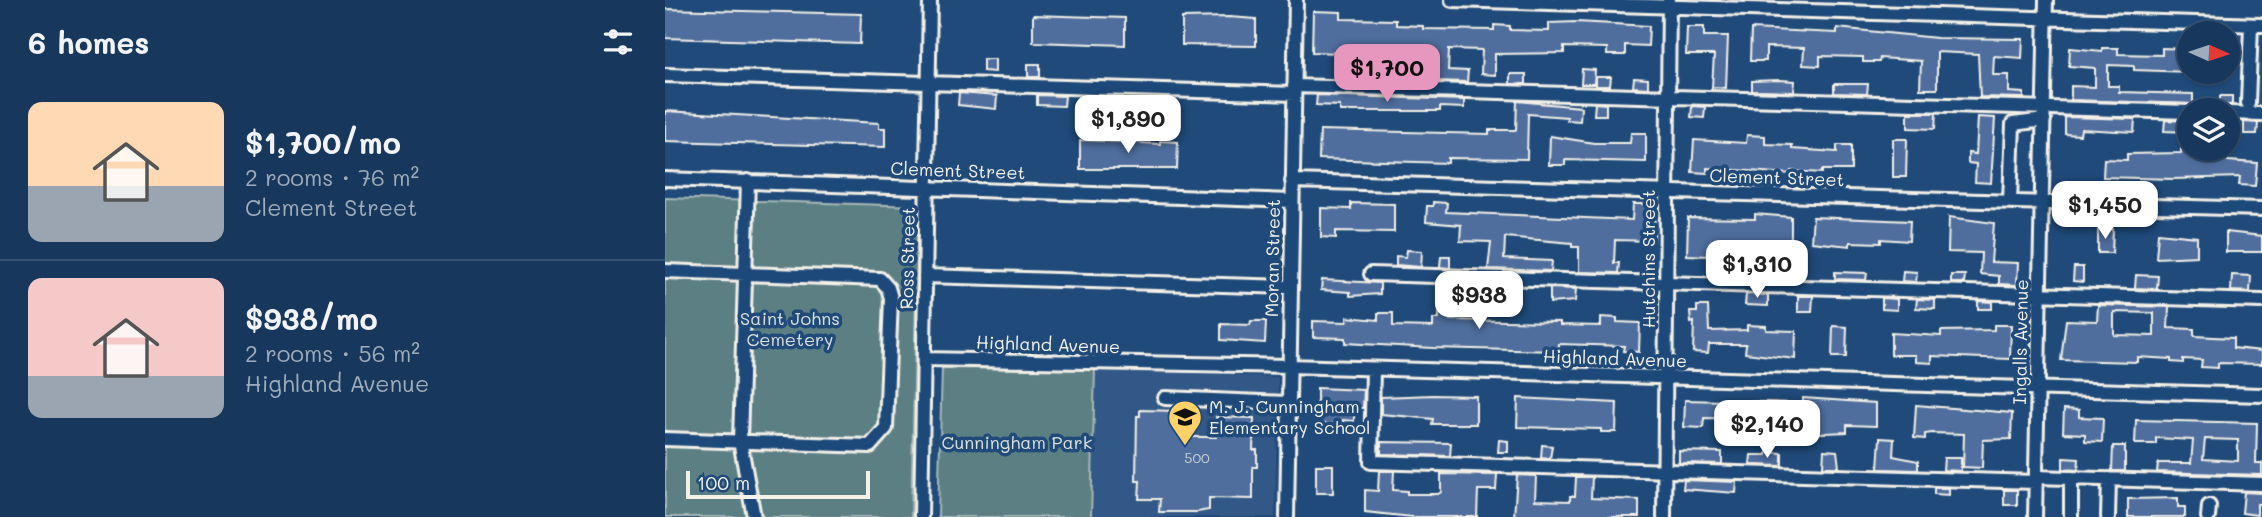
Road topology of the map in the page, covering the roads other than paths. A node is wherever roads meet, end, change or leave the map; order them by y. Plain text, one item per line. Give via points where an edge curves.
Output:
1 (930, 0) edge
2 (1296, 0) edge
3 (1452, 0) edge
4 (2046, 0) edge
5 (1669, 3) edge
6 (1854, 7) edge
7 (2045, 18) junction
8 (2257, 25) edge
9 (665, 75) edge
10 (929, 84) junction
11 (1294, 90) junction
12 (1667, 99) junction
13 (2248, 103) dead end
14 (2177, 112) edge
15 (2240, 113) edge
16 (2044, 114) junction
17 (2262, 114) edge
18 (665, 178) edge
19 (748, 181) junction
20 (1292, 181) junction
21 (927, 188) junction
22 (1667, 192) junction
23 (1291, 201) junction
24 (2010, 202) junction
25 (2042, 203) junction
26 (2262, 209) edge
27 (665, 271) edge
28 (744, 274) junction
29 (1371, 274) dead end
30 (925, 276) junction
31 (1667, 283) junction
32 (1290, 287) junction
33 (2040, 296) junction
34 (2262, 301) edge
35 (924, 359) junction
36 (1289, 366) junction
37 (1373, 369) junction
38 (1666, 379) junction
39 (2038, 390) junction
40 (2262, 395) edge
41 (1165, 398) dead end
42 (1289, 403) junction
43 (665, 439) edge
44 (740, 441) junction
45 (1664, 470) junction
46 (2071, 478) junction
47 (2036, 479) junction
48 (2109, 479) junction
49 (2262, 484) edge
50 (754, 517) edge
51 (921, 517) edge
52 (1287, 517) edge
53 (1664, 517) edge
54 (2035, 517) edge
55 (2071, 517) edge
56 (2108, 517) edge

1 - 10 street, Ross Street
2 - 11 street, Moran Street
3 - 5 street
4 - 7 street, Ingalls Avenue
5 - 6 street
5 - 12 street, Hutchins Street
6 - 7 street
7 - 8 street
7 - 16 street, Ingalls Avenue
8 - 13 street
9 - 10 street
10 - 11 street
10 - 21 street, Ross Street
11 - 12 street
11 - 20 street, Moran Street
12 - 16 street
12 - 22 street, Hutchins Street
14 - 16 street
15 - 17 street
16 - 24 street via 2013,124
16 - 25 street, Ingalls Avenue
18 - 19 street, Clement Street
19 - 21 street, Clement Street
19 - 28 street
20 - 22 street, Clement Street
20 - 23 street, Moran Street
21 - 23 street, Clement Street
21 - 30 street, Ross Street
22 - 24 street, Clement Street
22 - 31 street, Hutchins Street
23 - 32 street, Moran Street
24 - 25 street, Clement Street
25 - 26 street, Clement Street
25 - 33 street, Ingalls Avenue
27 - 28 street
28 - 44 street
28 - 44 street via 880,279 891,298 886,429 880,438 870,446
29 - 31 street
30 - 32 street
30 - 35 street, Ross Street
31 - 33 street
31 - 38 street, Hutchins Street
32 - 36 street, Moran Street
33 - 34 street
33 - 39 street, Ingalls Avenue
35 - 36 street, Highland Avenue
35 - 51 street, Ross Street
36 - 37 street, Highland Avenue
36 - 42 street, Moran Street
37 - 38 street, Highland Avenue
37 - 45 street via 1371,462
38 - 39 street, Highland Avenue
38 - 45 street, Hutchins Street
39 - 40 street, Highland Avenue
39 - 47 street, Ingalls Avenue
41 - 42 street
42 - 52 street, Moran Street
43 - 44 street
44 - 50 street
45 - 47 street
45 - 53 street, Hutchins Street
46 - 47 street
46 - 48 street
46 - 55 street
47 - 54 street, Ingalls Avenue
48 - 49 street
48 - 56 street

